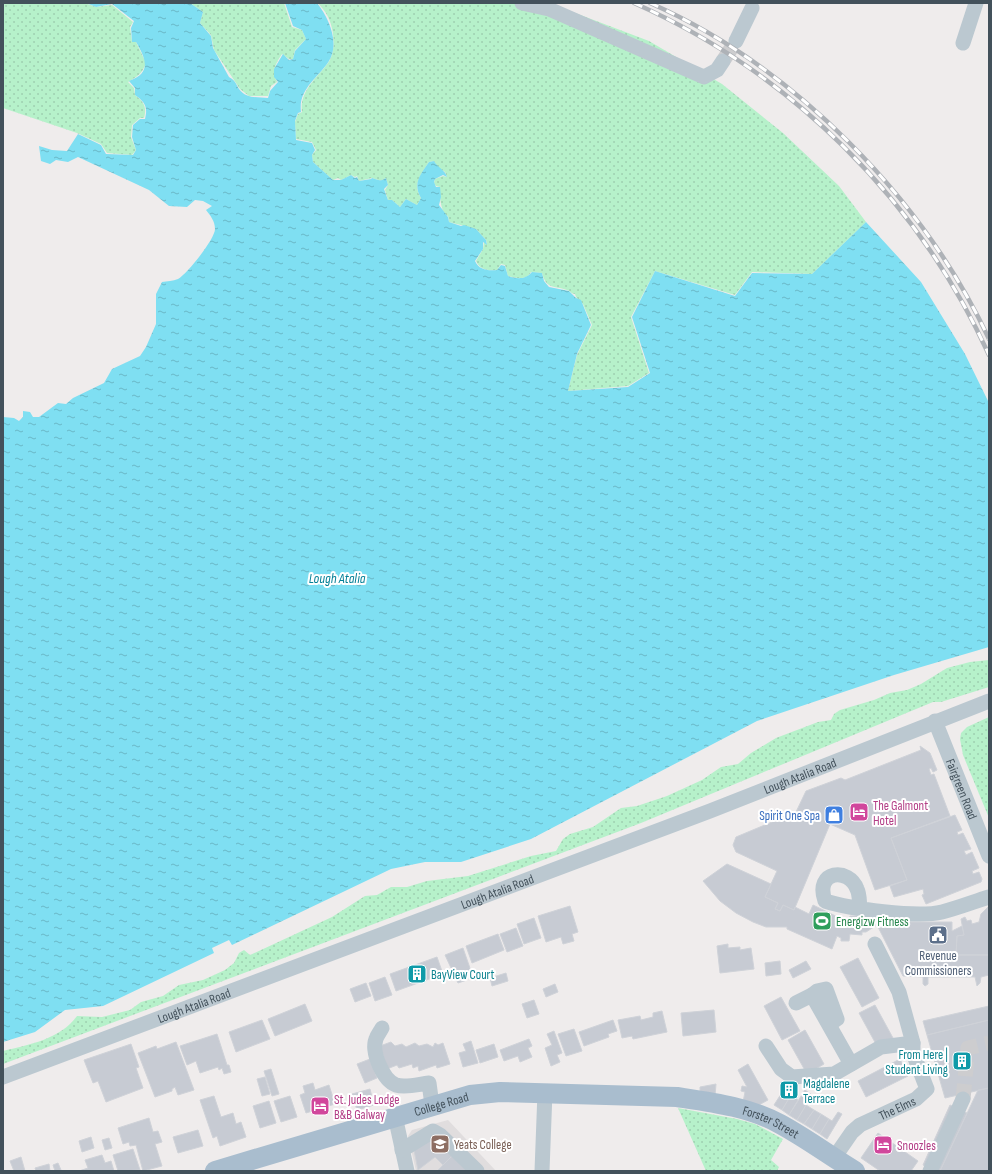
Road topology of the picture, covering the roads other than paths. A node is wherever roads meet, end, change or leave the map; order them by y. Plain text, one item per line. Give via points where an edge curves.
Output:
1 (522, 3) edge
2 (976, 3) edge
3 (752, 8) dead end
4 (736, 41) tunnel mouth
5 (963, 43) dead end
6 (723, 61) tunnel mouth
7 (989, 701) edge
8 (935, 721) junction
9 (989, 856) edge
10 (989, 897) edge
11 (860, 908) dead end
12 (876, 944) dead end
13 (796, 1003) dead end
14 (382, 1028) dead end
15 (913, 1044) junction
16 (766, 1046) dead end
17 (851, 1064) junction
18 (3, 1077) edge
19 (545, 1092) junction
20 (677, 1097) joint
21 (963, 1099) tunnel mouth
22 (432, 1105) junction
23 (395, 1116) junction
24 (402, 1150) junction
25 (834, 1158) junction
26 (223, 1170) edge
27 (407, 1171) edge
28 (477, 1171) edge
29 (542, 1171) edge
30 (855, 1171) edge
31 (930, 1171) edge

1 - 6 street via 549,9 704,77 717,70
2 - 5 street
3 - 4 street
7 - 8 street, Lough Atalia Road
8 - 9 street, Fairgreen Road
8 - 18 street, Lough Atalia Road via 702,814
10 - 11 street via 926,914
12 - 15 street, The Elms via 898,992
13 - 17 street via 812,995
14 - 22 street via 375,1039 379,1063 388,1081 406,1086 430,1083
15 - 17 street via 881,1047
15 - 25 street, The Elms via 913,1053 927,1089 916,1099 860,1125
16 - 17 street via 781,1069 792,1077 834,1074
19 - 20 main road, College Road
19 - 22 main road, College Road via 484,1093
19 - 29 street
20 - 25 main road, Forster Street via 762,1116
21 - 31 street
22 - 23 main road, College Road
23 - 24 street
23 - 26 main road, College Road
24 - 27 street
24 - 28 street via 433,1131
25 - 30 main road, Forster Street

